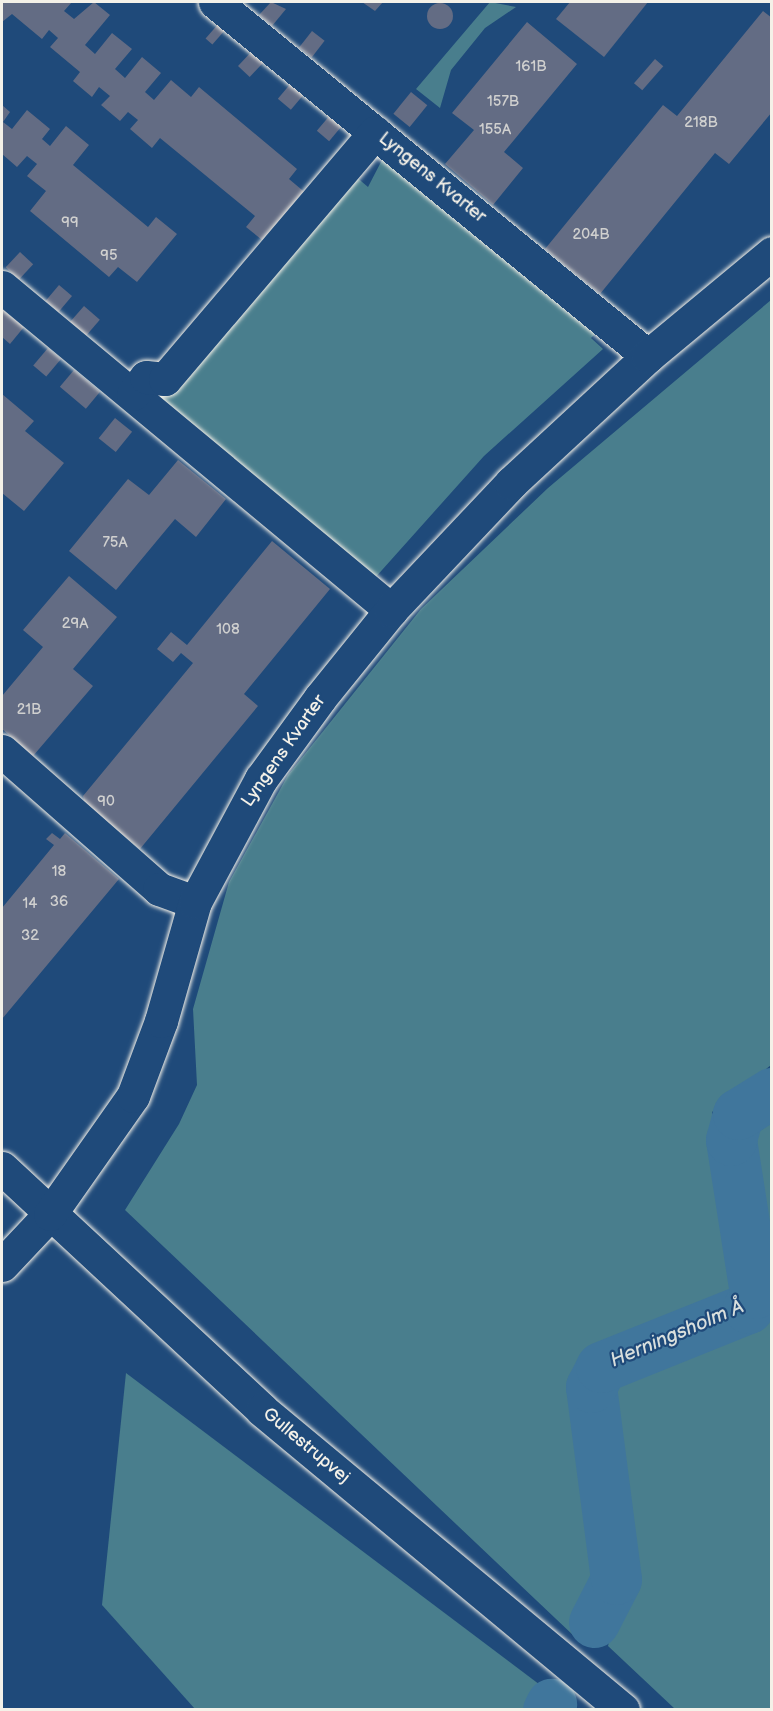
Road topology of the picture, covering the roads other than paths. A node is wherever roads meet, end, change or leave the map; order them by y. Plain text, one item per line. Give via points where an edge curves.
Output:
1 (215, 2) edge
2 (375, 132) junction
3 (771, 254) edge
4 (2, 287) edge
5 (648, 356) junction
6 (134, 394) junction
7 (391, 610) junction
8 (2, 751) edge
9 (195, 902) junction
10 (2, 1168) edge
11 (50, 1215) junction
12 (2, 1265) edge
13 (623, 1710) edge

1 - 2 street, Lyngens Kvarter
2 - 5 street, Lyngens Kvarter
2 - 6 street via 165,379 146,377
3 - 5 street, Lyngens Kvarter
4 - 6 street
5 - 7 street, Lyngens Kvarter via 511,483
6 - 7 street
7 - 9 street, Lyngens Kvarter via 261,779
8 - 9 street via 159,889
9 - 11 street, Lyngens Kvarter via 162,1021 133,1096
10 - 11 street, Gullestrupvej
11 - 12 street, Lyngens Kvarter
11 - 13 street, Gullestrupvej via 262,1410

